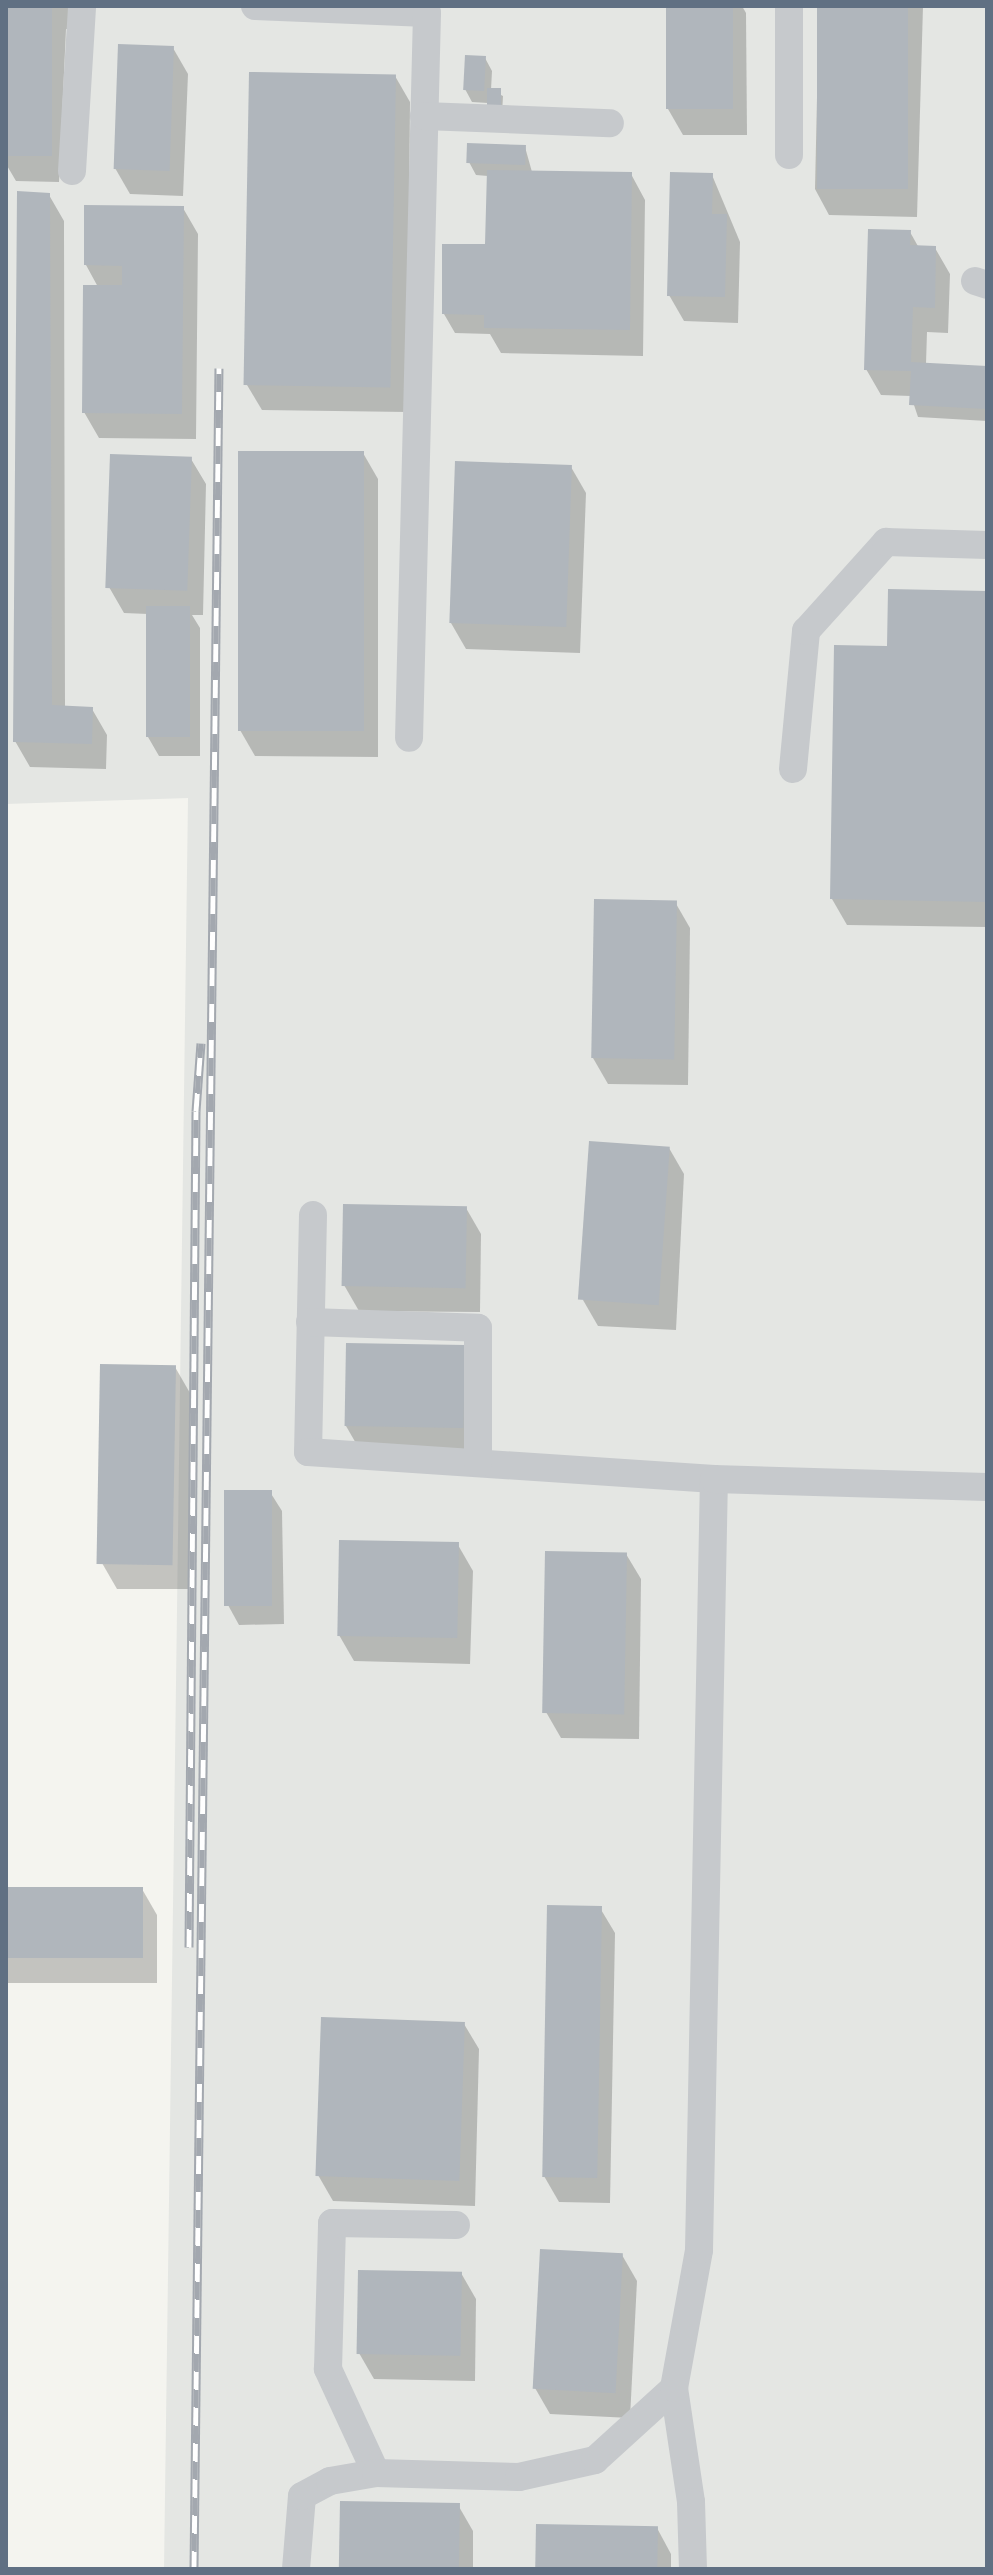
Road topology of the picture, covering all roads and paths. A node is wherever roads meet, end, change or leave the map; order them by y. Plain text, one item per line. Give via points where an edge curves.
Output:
1 (82, 6) edge
2 (255, 6) edge
3 (789, 6) edge
4 (430, 8) edge
5 (424, 116) junction
6 (610, 123) dead end
7 (789, 155) dead end
8 (72, 171) dead end
9 (987, 545) edge
10 (409, 738) dead end
11 (793, 769) dead end
12 (313, 1215) dead end
13 (310, 1322) junction
14 (478, 1463) junction
15 (714, 1479) junction
16 (987, 1487) edge
17 (456, 2225) dead end
18 (674, 2388) junction
19 (376, 2473) junction
20 (296, 2569) edge
21 (693, 2569) edge

1 - 8 lane
2 - 4 lane
3 - 7 lane
4 - 5 lane
5 - 6 lane
5 - 10 lane
9 - 11 lane via 886,542 806,631
12 - 13 lane
13 - 14 lane via 308,1452
13 - 14 lane via 478,1328
14 - 15 lane
15 - 16 lane
15 - 18 lane via 699,2250
17 - 19 lane via 332,2223 328,2369
18 - 19 lane via 595,2460 519,2477
18 - 21 lane via 691,2502
19 - 20 lane via 330,2481 302,2496

